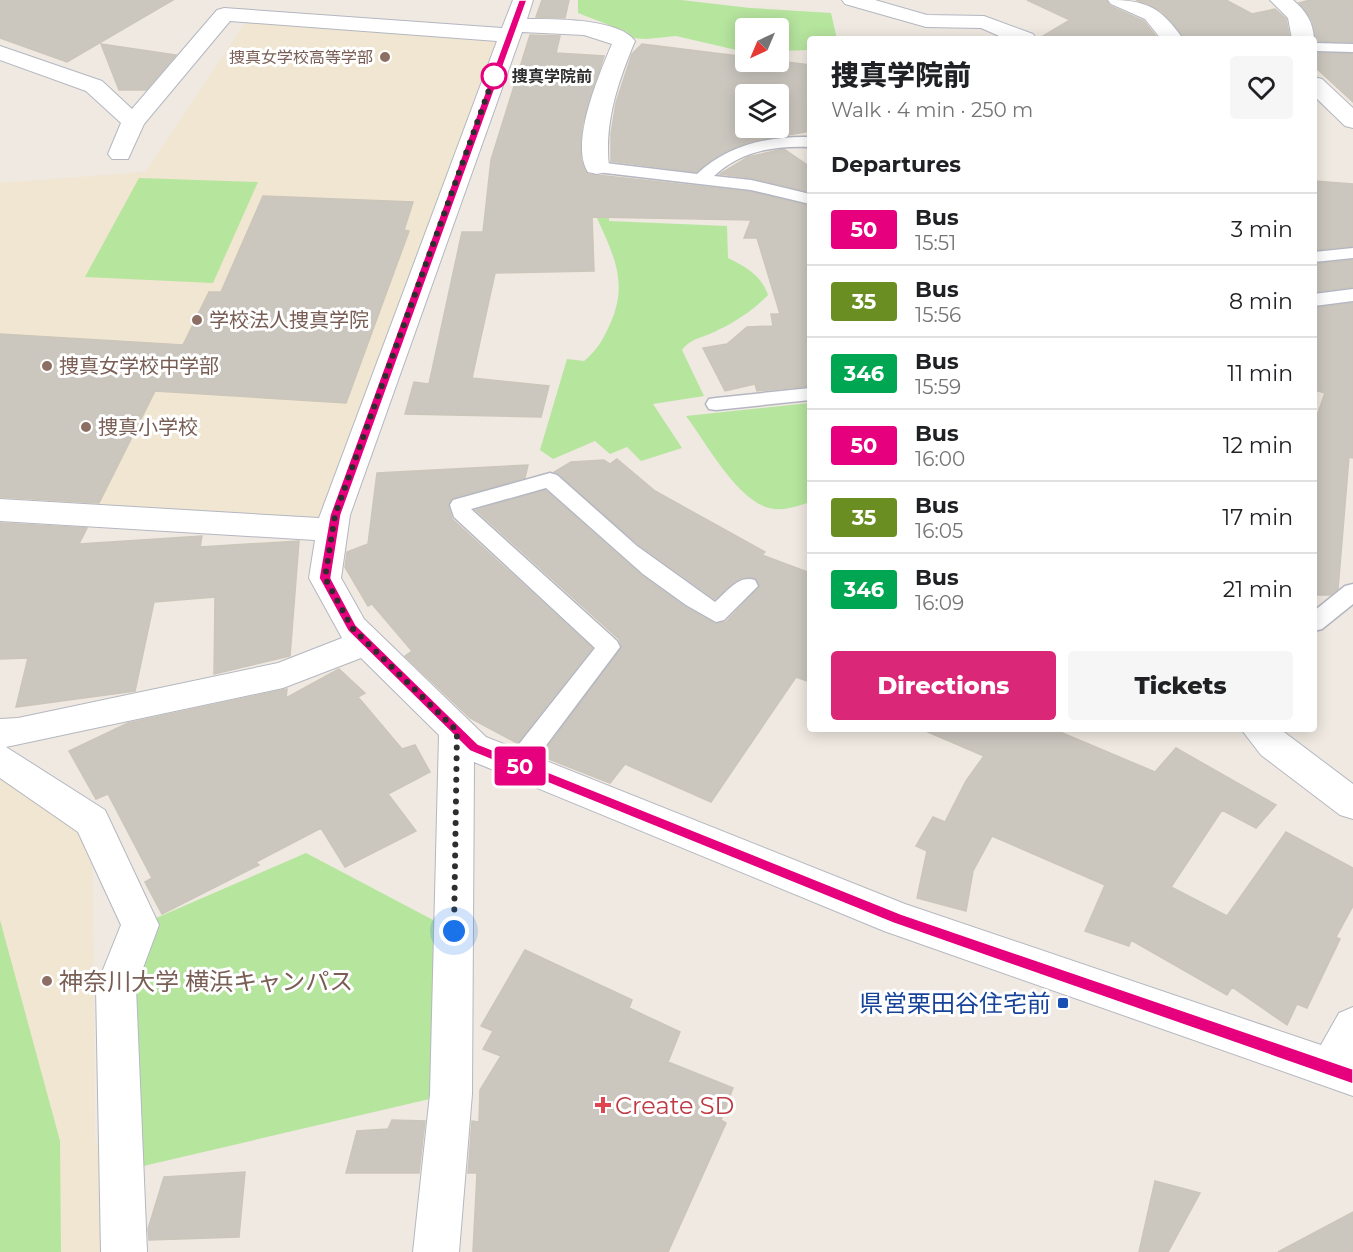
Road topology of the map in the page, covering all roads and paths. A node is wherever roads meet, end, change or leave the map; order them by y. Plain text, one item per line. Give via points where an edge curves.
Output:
1 (852, 0) edge
2 (1118, 0) edge
3 (1280, 0) edge
4 (283, 9) edge
5 (515, 20) edge
6 (1018, 36) edge
7 (1170, 36) edge
8 (1303, 36) edge
9 (1317, 47) edge
10 (1353, 48) edge
11 (0, 53) edge
12 (1317, 87) edge
13 (1353, 121) edge
14 (133, 122) junction
15 (807, 142) edge
16 (120, 154) dead end
17 (597, 166) joint
18 (701, 179) junction
19 (807, 198) edge
20 (1353, 253) edge
21 (1317, 257) edge
22 (1353, 295) edge
23 (1317, 300) edge
24 (807, 394) edge
25 (716, 404) dead end
26 (0, 510) edge
27 (333, 530) junction
28 (747, 586) dead end
29 (1353, 592) edge
30 (1317, 621) edge
31 (366, 642) junction
32 (457, 731) junction
33 (1262, 732) edge
34 (0, 733) edge
35 (0, 759) edge
36 (517, 765) junction
37 (1353, 804) edge
38 (1353, 1026) edge
39 (1342, 1073) edge
40 (124, 1252) edge
41 (436, 1252) edge

1 - 6 street via 926,21 984,22
2 - 7 street via 1152,15
3 - 8 street via 1303,23
4 - 5 street
4 - 14 street via 224,14
5 - 17 street via 585,28 624,41 608,78 593,144
5 - 27 street via 335,515
9 - 10 lane
11 - 14 street via 94,86
12 - 13 street
14 - 16 street
15 - 18 lane via 766,144 725,158
17 - 18 lane
18 - 19 lane via 751,185
20 - 21 lane
22 - 23 lane
24 - 25 lane
26 - 27 street
27 - 31 street via 325,578 352,628
28 - 36 lane via 716,614 665,582 550,480 460,505 461,512 609,647
29 - 30 lane
31 - 32 street
31 - 34 street via 283,675
32 - 36 street via 474,747
32 - 41 street via 452,1094
33 - 37 street via 1273,745
35 - 40 street via 92,821 140,925 116,987
36 - 39 street via 898,919
38 - 39 street

